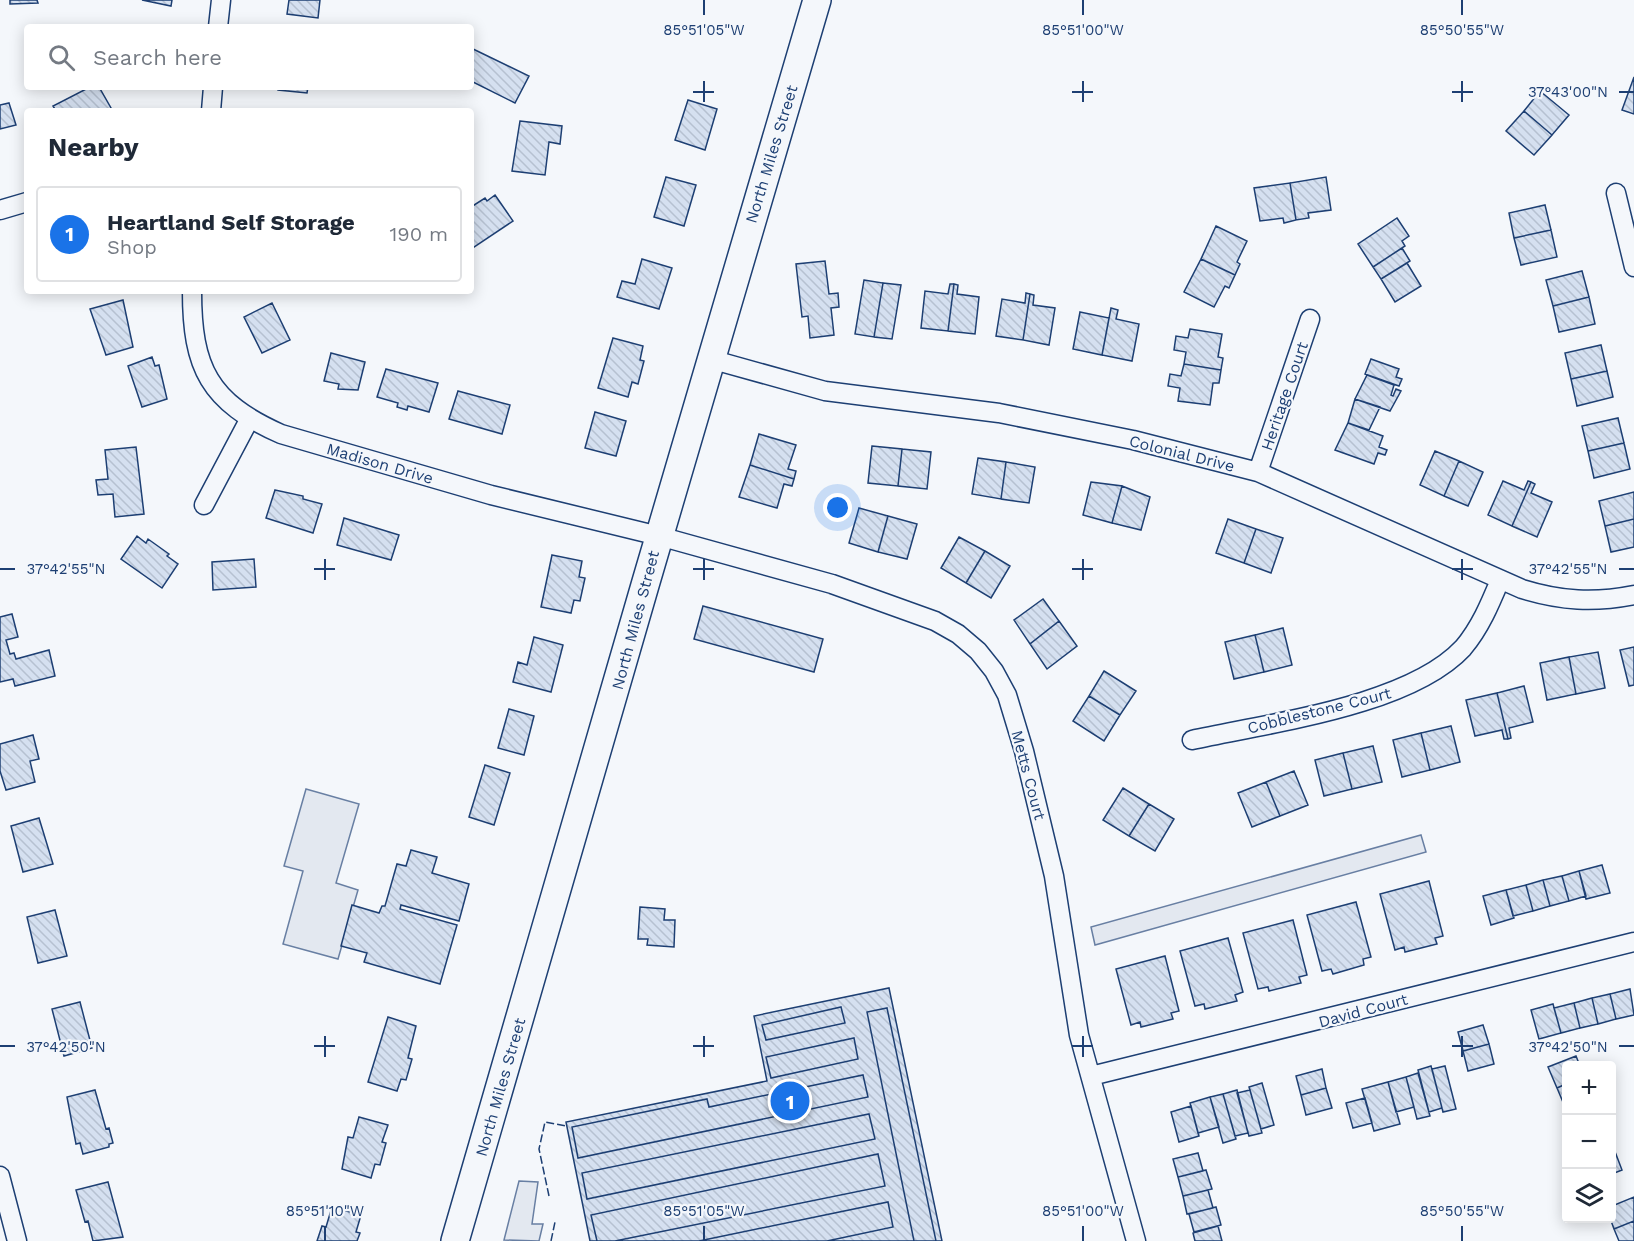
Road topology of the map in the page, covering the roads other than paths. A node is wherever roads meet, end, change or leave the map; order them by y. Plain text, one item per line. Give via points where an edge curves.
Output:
1 (221, 0) edge
2 (817, 0) edge
3 (218, 24) edge
4 (213, 90) edge
5 (211, 108) edge
6 (1616, 193) dead end
7 (24, 203) edge
8 (0, 210) edge
9 (1634, 267) edge
10 (192, 294) edge
11 (1310, 319) dead end
12 (710, 359) junction
13 (249, 420) junction
14 (1258, 472) junction
15 (204, 505) dead end
16 (659, 536) junction
17 (1500, 580) junction
18 (1634, 596) edge
19 (1192, 740) dead end
20 (1634, 942) edge
21 (1091, 1076) junction
22 (0, 1176) edge
23 (17, 1241) edge
24 (455, 1241) edge
25 (1136, 1241) edge

1 - 3 street
2 - 12 main road, North Miles Street
4 - 5 street
6 - 9 street
7 - 8 street
10 - 13 street, Madison Drive via 197,355 210,382 228,404
11 - 14 street, Heritage Court
12 - 14 street, Colonial Drive via 825,391 999,413 1133,440
12 - 16 main road, North Miles Street
13 - 15 street
13 - 16 street, Madison Drive via 280,434 491,495
14 - 17 street, Colonial Drive
16 - 21 street, Metts Court via 911,610 958,634 994,671 1007,695 1021,741 1052,864 1079,1035
16 - 24 main road, North Miles Street
17 - 18 street, Colonial Drive via 1550,597 1577,601
17 - 19 street, Cobblestone Court via 1474,633 1424,678 1358,702
20 - 21 street, David Court
21 - 25 street, Metts Court
22 - 23 street

